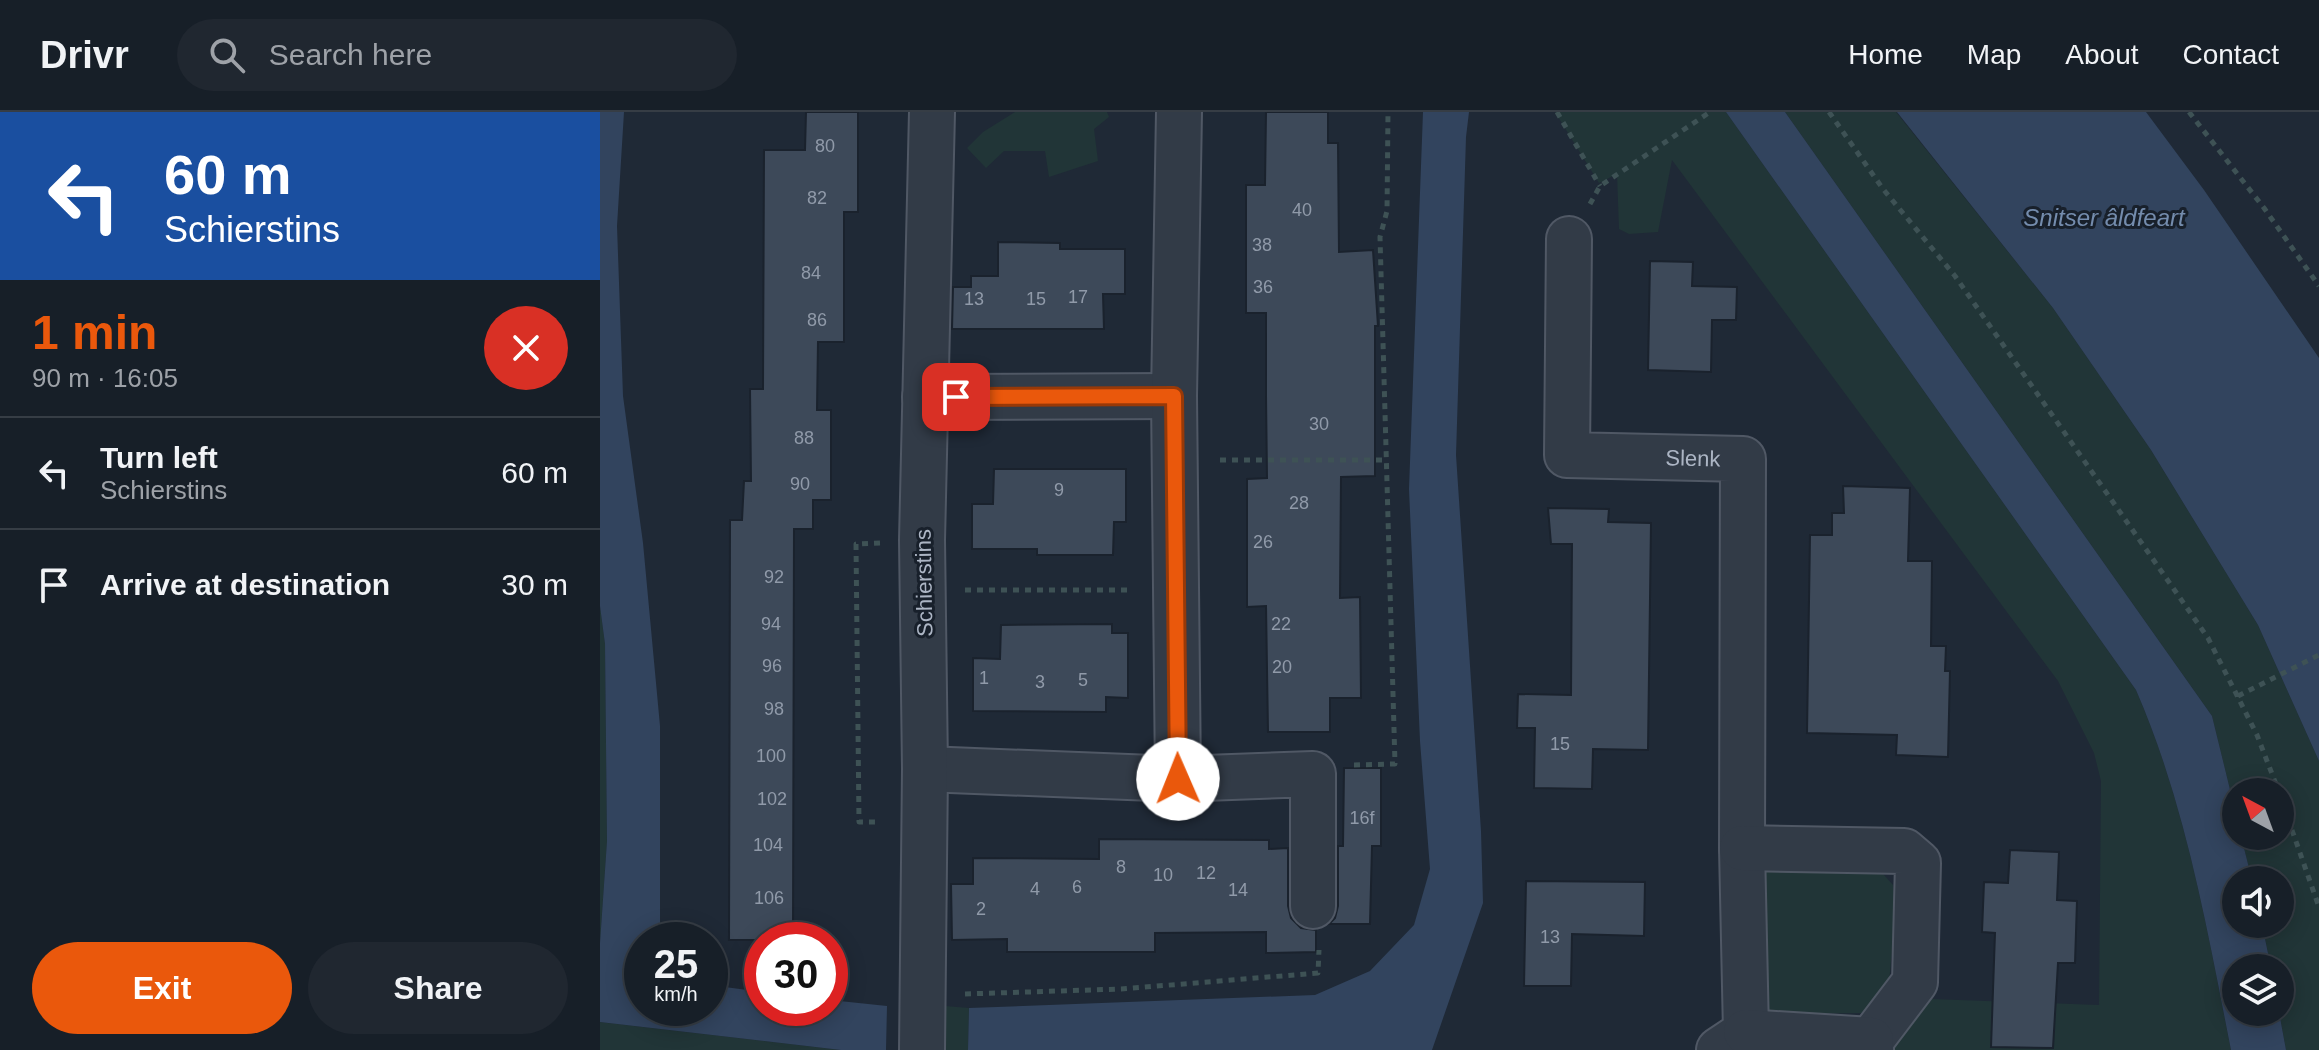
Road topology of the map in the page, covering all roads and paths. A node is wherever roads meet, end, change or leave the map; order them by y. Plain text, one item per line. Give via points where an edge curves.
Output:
1 (932, 112) edge
2 (1179, 112) edge
3 (1388, 112) edge
4 (1557, 112) edge
5 (1829, 112) edge
6 (2189, 112) edge
7 (1707, 114) edge
8 (1600, 186) junction
9 (1569, 239) joint
10 (2319, 286) edge
11 (1174, 396) junction
12 (925, 397) junction
13 (1175, 460) junction
14 (1385, 460) junction
15 (922, 540) junction
16 (924, 589) junction
17 (1176, 590) junction
18 (2319, 655) edge
19 (2238, 696) junction
20 (925, 769) junction
21 (1313, 774) junction
22 (2273, 778) edge
23 (1178, 779) junction
24 (925, 824) junction
25 (2294, 836) edge
26 (1742, 848) junction
27 (1313, 906) joint
28 (2319, 907) edge
29 (924, 995) junction
30 (1732, 1041) edge
31 (1871, 1045) edge
32 (922, 1050) edge

1 - 12 street, Schierstins
2 - 11 street
3 - 14 path via 1387,211 1380,237
4 - 8 path
5 - 19 path via 1883,189 1955,276 2208,638
6 - 10 path
7 - 8 path
8 - 9 path
9 - 26 street, Slenk via 1567,455 1743,459
11 - 12 street
11 - 13 street
12 - 15 street, Schierstins
13 - 14 path
13 - 17 street
14 - 21 path via 1395,764 1322,765
15 - 16 street, Schierstins
15 - 24 path via 856,544 858,791 859,822
16 - 17 path
16 - 20 street, Schierstins
17 - 23 street
18 - 19 path
19 - 22 path
20 - 23 street
20 - 24 street, Schierstins
21 - 23 street
21 - 27 street
24 - 29 street, Schierstins
25 - 28 path
26 - 30 street, Slenk
26 - 31 street, Slenk via 1904,851 1918,863 1915,982
27 - 29 path via 1321,919 1318,973 1121,989
29 - 32 street, Schierstins
30 - 31 street, Slenk

